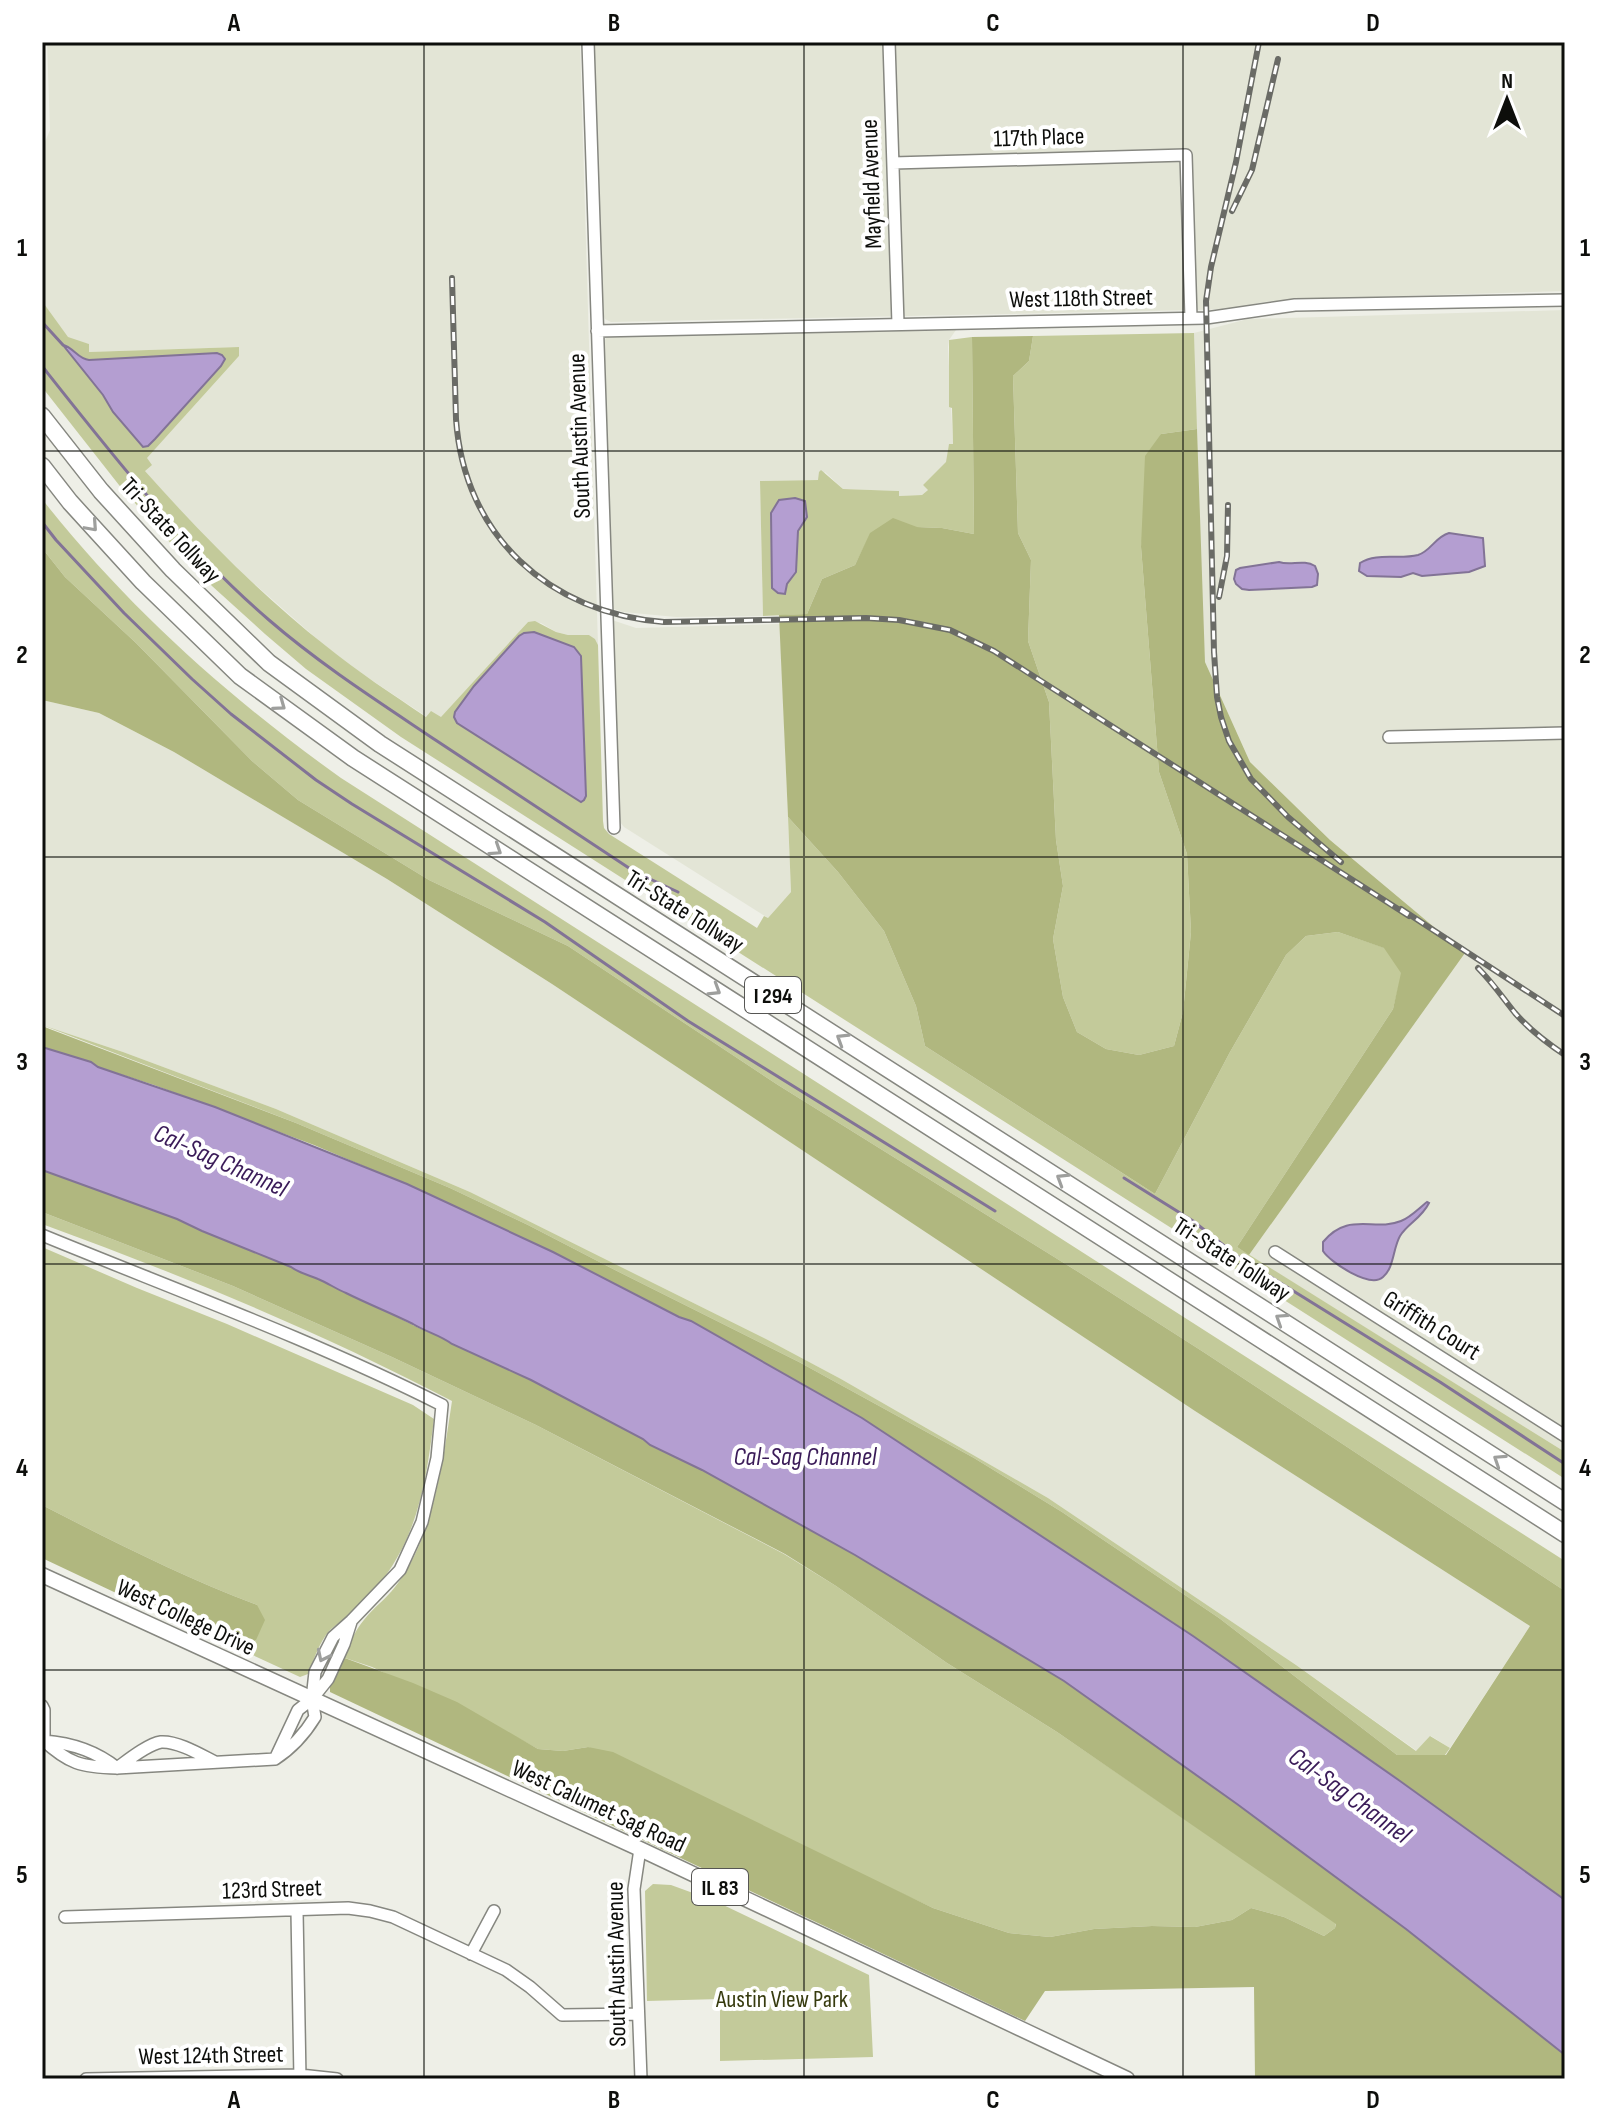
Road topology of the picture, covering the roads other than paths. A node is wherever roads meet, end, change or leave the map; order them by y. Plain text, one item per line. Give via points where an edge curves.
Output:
1 (588, 42) edge
2 (889, 42) edge
3 (893, 163) junction
4 (1565, 300) edge
5 (1191, 318) junction
6 (898, 324) junction
7 (597, 331) junction
8 (42, 416) edge
9 (42, 466) edge
10 (1565, 733) edge
11 (1389, 737) dead end
12 (614, 828) dead end
13 (42, 1235) edge
14 (1275, 1252) dead end
15 (1565, 1436) edge
16 (1565, 1502) edge
17 (1565, 1534) edge
18 (42, 1575) edge
19 (312, 1699) junction
20 (42, 1706) edge
21 (43, 1740) edge
22 (275, 1759) junction
23 (215, 1762) junction
24 (117, 1768) junction
25 (640, 1849) junction
26 (297, 1911) junction
27 (494, 1911) dead end
28 (65, 1917) dead end
29 (471, 1954) junction
30 (638, 2014) junction
31 (300, 2077) edge
32 (127, 2078) edge
33 (86, 2079) edge
34 (337, 2079) edge
35 (641, 2079) edge
36 (1127, 2079) edge

1 - 7 street, South Austin Avenue
2 - 3 street, Mayfield Avenue
3 - 5 street, 117th Place via 1186,155
3 - 6 street, Mayfield Avenue
4 - 5 street, West 118th Street via 1295,305
5 - 6 street, West 118th Street
6 - 7 street, West 118th Street
7 - 12 street, South Austin Avenue
16 -> 8 highway, Tri-State Tollway / I 294 via 380,744 269,663 173,570
9 -> 17 highway, Tri-State Tollway / I 294 via 143,582 240,676 353,758
10 - 11 street
13 - 19 street via 288,1335 442,1405 437,1458 422,1522 400,1570 351,1621 328,1679
14 - 15 street, Griffith Court
18 - 19 main road, West College Drive / IL 83
19 - 22 street via 298,1710
19 - 22 street via 315,1717 306,1732
19 - 25 main road, West Calumet Sag Road / IL 83
20 - 21 street
21 - 24 street via 79,1748
22 - 23 street
23 - 24 street
23 - 24 street via 161,1742
25 - 30 street, South Austin Avenue via 634,1889
25 - 36 main road, West Calumet Sag Road / IL 83
26 - 28 street, 123rd Street
26 - 29 street, 123rd Street via 370,1911
26 - 31 street
27 - 29 street
29 - 30 street, 123rd Street via 506,1970 562,2015
30 - 35 street, South Austin Avenue
31 - 32 street, West 124th Street
31 - 34 street, West 124th Street
32 - 33 street, West 124th Street

